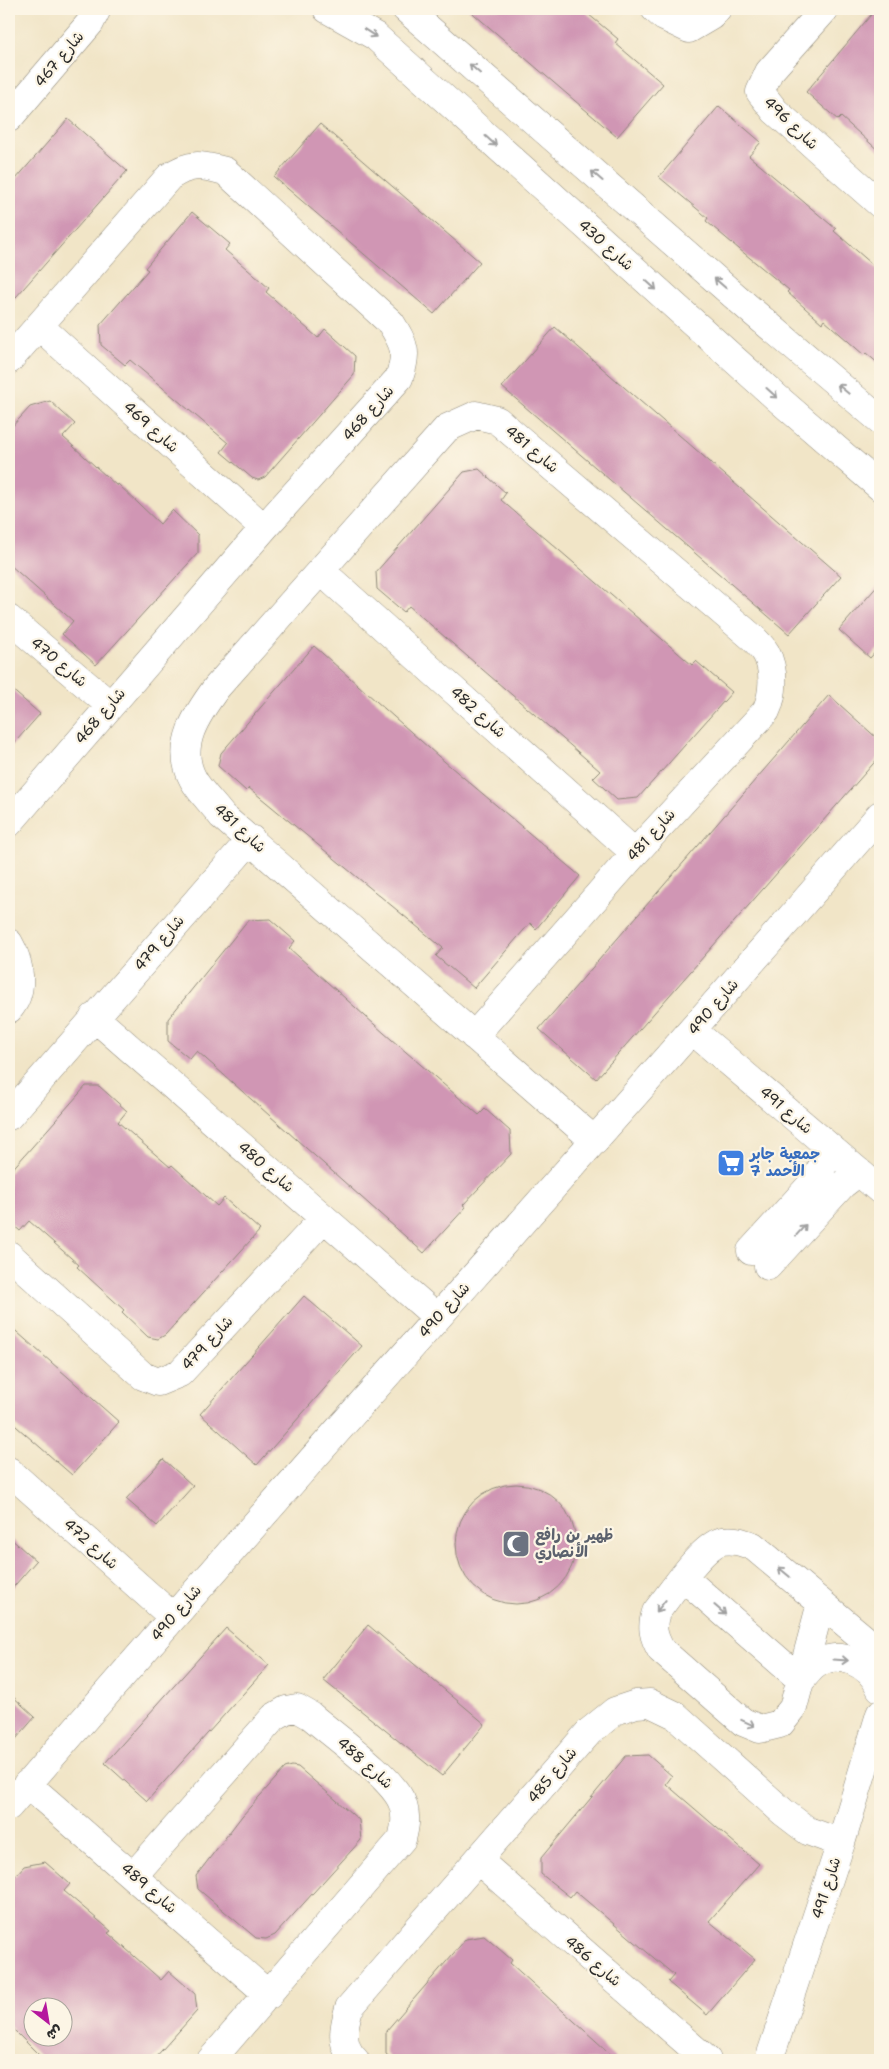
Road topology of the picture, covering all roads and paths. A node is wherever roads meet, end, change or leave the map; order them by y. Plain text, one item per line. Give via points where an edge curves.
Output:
1 (115, 9) edge
2 (328, 9) edge
3 (406, 9) edge
4 (655, 9) edge
5 (717, 9) edge
6 (825, 9) edge
7 (93, 16) edge
8 (9, 118) edge
9 (880, 204) edge
10 (39, 326) junction
11 (9, 360) edge
12 (880, 420) edge
13 (880, 487) edge
14 (264, 528) junction
15 (321, 571) junction
16 (9, 619) edge
17 (110, 705) junction
18 (880, 815) edge
19 (9, 823) edge
20 (251, 839) junction
21 (635, 853) junction
22 (9, 944) edge
23 (9, 1009) edge
24 (94, 1017) junction
25 (693, 1030) junction
26 (474, 1036) junction
27 (9, 1116) edge
28 (594, 1141) junction
29 (832, 1150) junction
30 (859, 1172) junction
31 (880, 1190) edge
32 (324, 1218) junction
33 (9, 1255) edge
34 (437, 1317) junction
35 (9, 1471) edge
36 (684, 1578) junction
37 (821, 1603) junction
38 (173, 1617) junction
39 (880, 1652) edge
40 (801, 1680) junction
41 (880, 1688) edge
42 (880, 1714) edge
43 (27, 1784) junction
44 (9, 1806) edge
45 (841, 1843) junction
46 (479, 1861) junction
47 (134, 1875) junction
48 (269, 1994) junction
49 (212, 2060) edge
50 (355, 2060) edge
51 (707, 2060) edge
52 (769, 2060) edge

1 - 7 street, شارع 467
2 -> 13 street, شارع 430 via 375,36
12 -> 3 street
4 - 5 street via 689,29
6 - 9 street, شارع 496 via 769,72 760,92 775,111
7 - 8 street, شارع 467
10 - 11 street, شارع 468
10 - 14 street, شارع 469
10 - 14 street, شارع 468 via 169,177 183,167 200,165 225,171 391,323 404,346 405,362 399,378
14 - 17 street, شارع 468
15 - 20 street, شارع 481 via 217,687 196,715 184,752 193,779 222,816
15 - 21 street, شارع 482
15 - 21 street, شارع 481 via 447,428 476,415 497,420 753,638 766,653 772,678 772,698 766,711
16 - 17 street, شارع 470
17 - 19 street, شارع 468
18 - 25 street, شارع 490
20 - 24 street, شارع 479
20 - 26 street, شارع 481
21 - 26 street, شارع 481
22 - 23 street via 16,955 20,981
24 - 27 street, شارع 479
24 - 32 street, شارع 480
25 - 28 street, شارع 490
25 - 29 street, شارع 491
26 - 28 street, شارع 481
28 - 34 street, شارع 490
29 - 30 street, شارع 491
29 -> 30 street via 760,1258
30 - 31 street, شارع 491
32 - 33 street, شارع 479 via 180,1373 158,1382 143,1376
32 - 34 street, شارع 480
34 - 38 street, شارع 490
35 - 38 street, شارع 472
37 -> 36 street via 753,1546 737,1540 721,1542 705,1552
36 -> 40 street
36 -> 40 street via 656,1612 652,1623 654,1637 661,1650 742,1722 760,1729 780,1724 793,1708
37 - 39 street
37 - 40 street
38 - 43 street, شارع 490
40 -> 41 street via 816,1664 837,1658 859,1662 875,1676
42 - 45 street, شارع 491
43 - 44 street, شارع 490
43 - 47 street, شارع 489
45 - 46 street, شارع 485 via 808,1831 675,1716 650,1703 615,1711 589,1732
45 - 52 street, شارع 491
46 - 50 street, شارع 485 via 349,2008 343,2032
46 - 51 street, شارع 486
47 - 48 street, شارع 489
47 - 48 street, شارع 488 via 274,1717 286,1710 298,1708 311,1716 393,1787 403,1803 406,1819 402,1839
48 - 49 street, شارع 488

